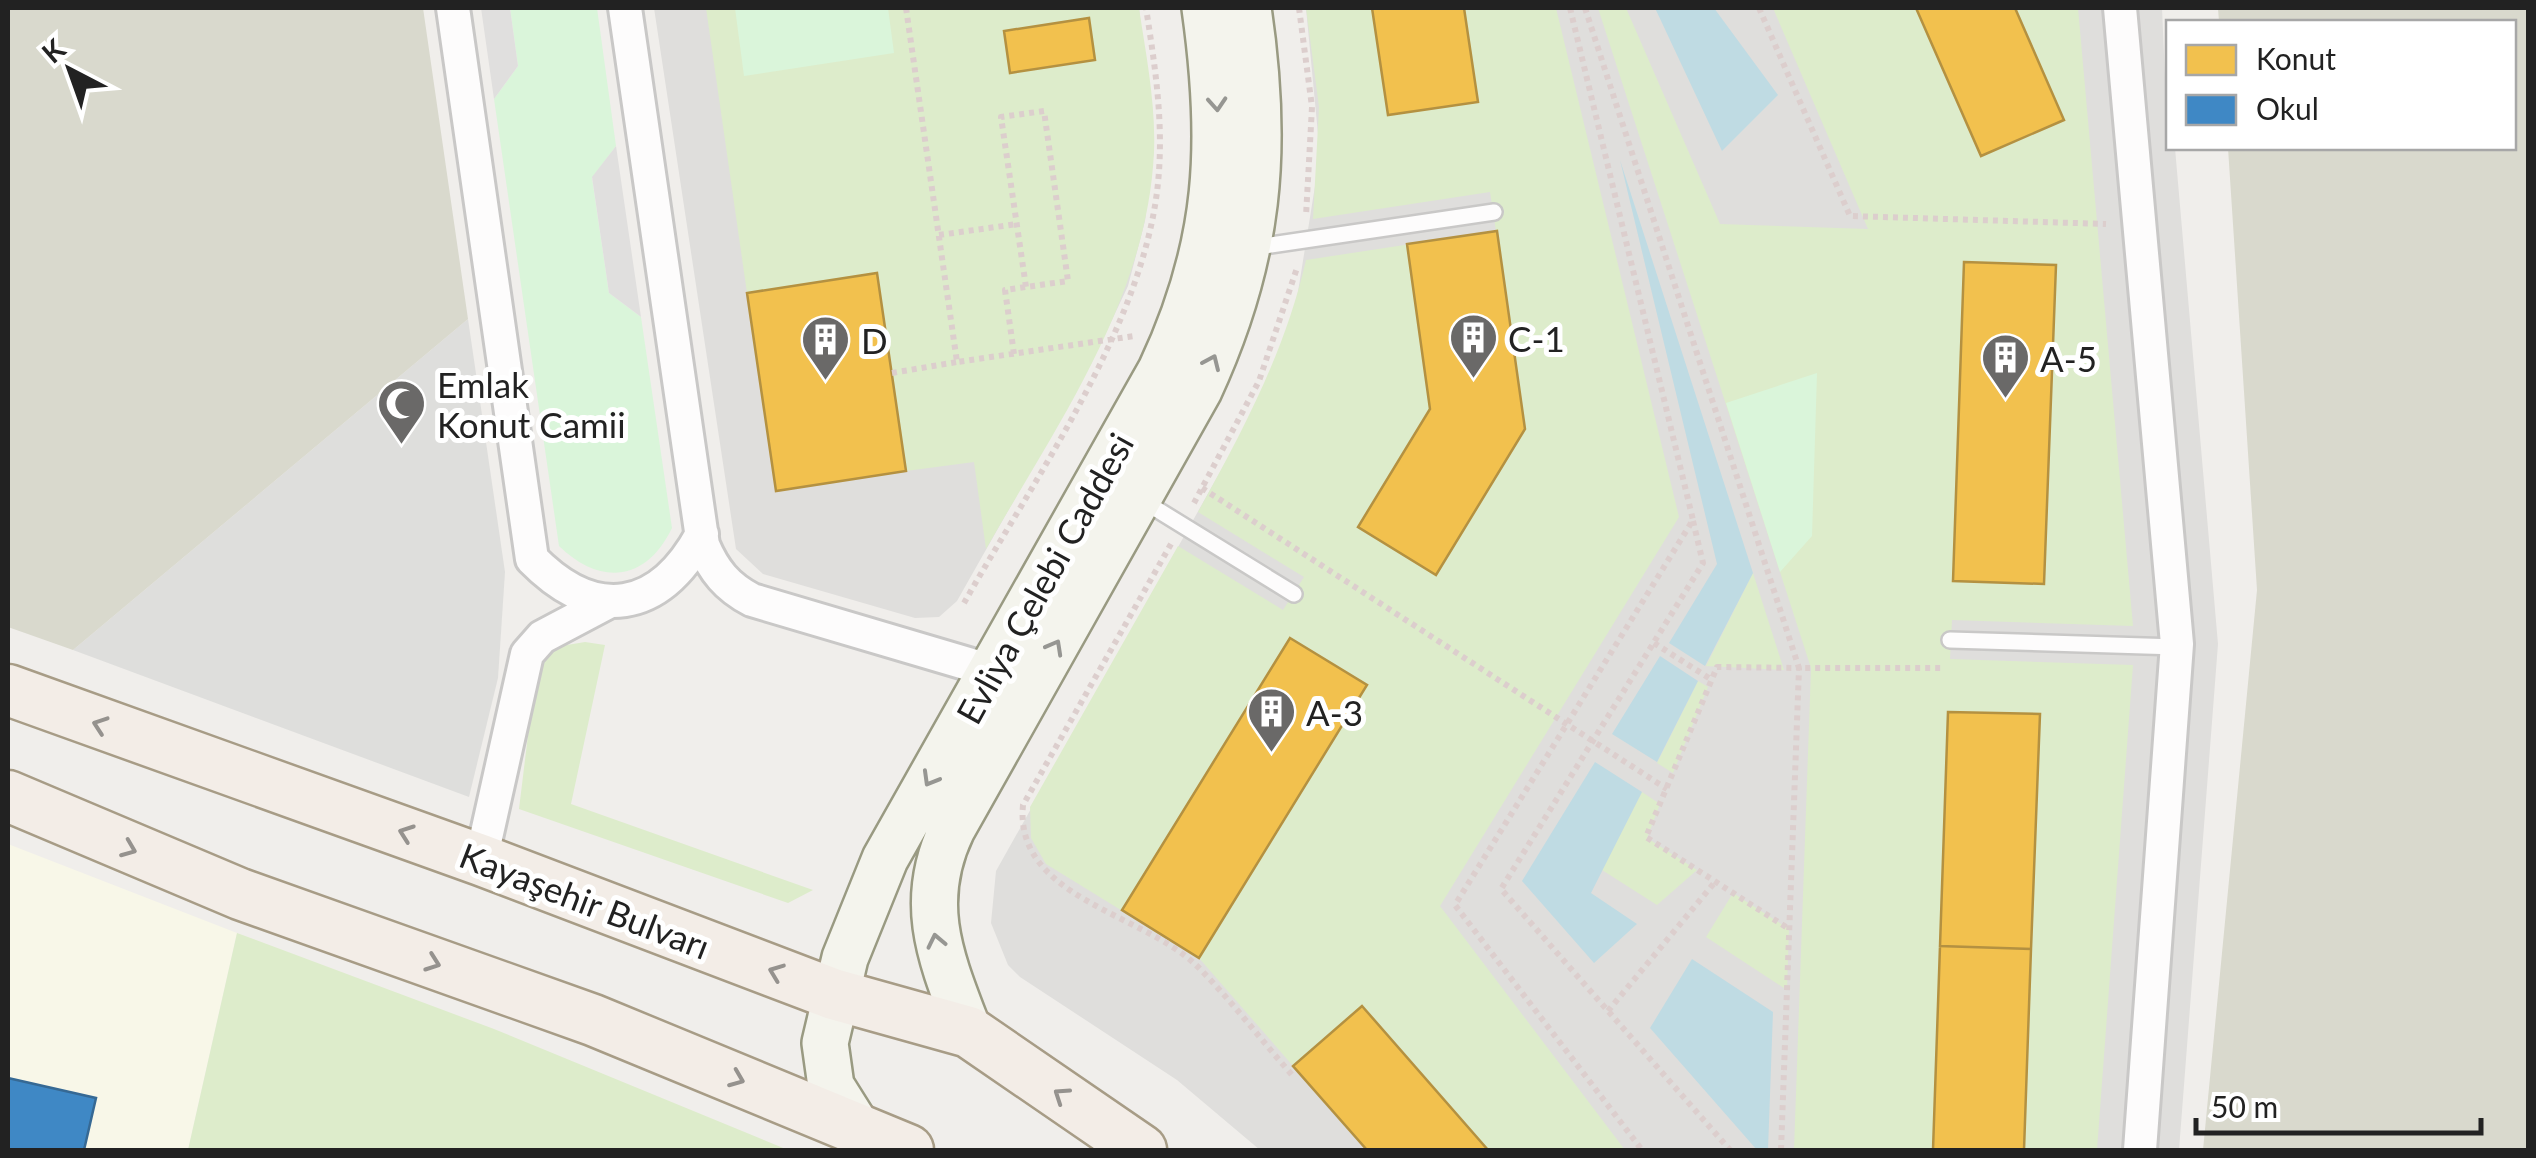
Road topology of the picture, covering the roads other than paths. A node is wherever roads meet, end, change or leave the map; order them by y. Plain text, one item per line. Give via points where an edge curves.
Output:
1 (453, 8) edge
2 (625, 8) edge
3 (1205, 8) edge
4 (1248, 8) edge
5 (2120, 8) edge
6 (1494, 212) dead end
7 (1250, 248) junction
8 (1149, 479) junction
9 (702, 534) junction
10 (1294, 594) dead end
11 (610, 601) junction
12 (1950, 640) dead end
13 (2177, 647) junction
14 (992, 672) junction
15 (8, 690) edge
16 (8, 796) edge
17 (481, 860) junction
18 (833, 994) junction
19 (969, 1032) junction
20 (858, 1129) junction
21 (908, 1150) edge
22 (1141, 1150) edge
23 (2140, 1150) edge

1 - 11 street via 532,559 574,594
2 - 9 street
3 -> 14 street, Evliya Çelebi Caddesi via 1218,112 1215,192 1200,273 1161,370
4 - 7 street, Evliya Çelebi Caddesi via 1261,139
5 - 13 street
6 - 7 lane
8 -> 7 street, Evliya Çelebi Caddesi via 1229,323
8 - 10 lane via 1182,525
19 -> 8 street, Evliya Çelebi Caddesi via 933,931 942,851
9 - 11 street via 669,580 648,594
9 - 14 street via 721,580 752,600
11 - 17 street via 542,637 527,654
12 - 13 lane
13 - 23 street
14 -> 18 street, Evliya Çelebi Caddesi via 886,858
17 -> 15 main road, Kayaşehir Bulvarı
16 -> 20 main road via 240,894 593,1020
18 -> 17 main road, Kayaşehir Bulvarı
18 - 19 main road, Kayaşehir Bulvarı
18 - 20 street, Evliya Çelebi Caddesi via 826,1043 831,1086
22 -> 19 main road, Kayaşehir Bulvarı
20 - 21 main road

